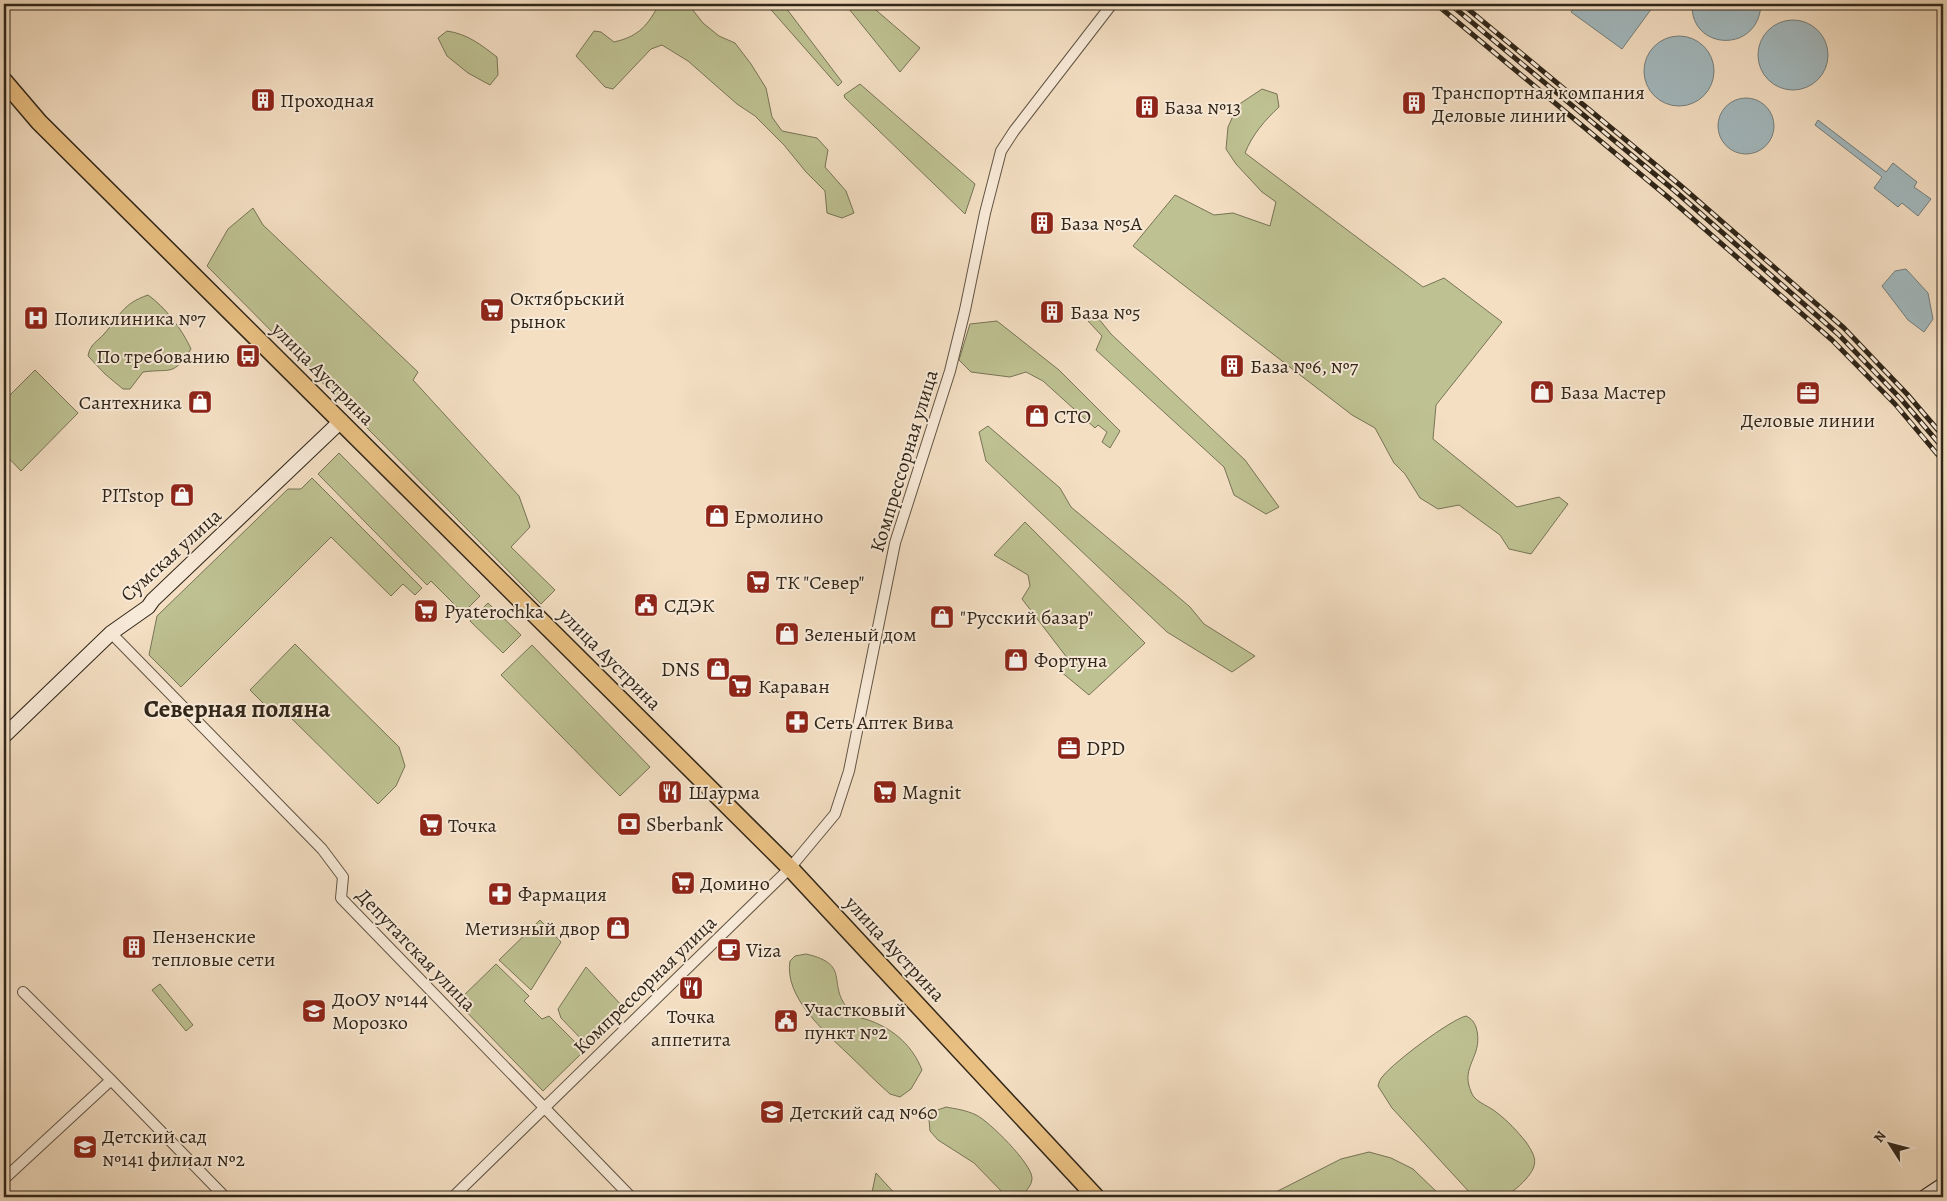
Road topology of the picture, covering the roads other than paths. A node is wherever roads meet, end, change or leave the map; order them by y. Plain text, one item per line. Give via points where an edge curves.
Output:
1 (1112, 4) edge
2 (4, 81) edge
3 (4, 95) edge
4 (39, 122) junction
5 (341, 421) junction
6 (111, 632) junction
7 (4, 736) edge
8 (790, 868) junction
9 (23, 992) dead end
10 (112, 1080) junction
11 (544, 1108) junction
12 (4, 1179) edge
13 (1943, 1185) edge
14 (225, 1197) edge
15 (453, 1197) edge
16 (631, 1197) edge
17 (1096, 1197) edge
18 (1925, 1197) edge

1 - 8 street, Компрессорная улица via 1001,152 950,371 895,543 849,772 835,814
2 - 4 main road
3 - 4 main road
4 - 5 main road, улица Аустрина
5 - 6 street, Сумская улица via 148,607
5 - 8 main road, улица Аустрина
6 - 7 street, Сумская улица
6 - 11 street, Депутатская улица via 322,849 344,877 341,898
8 - 11 street, Компрессорная улица
8 - 17 main road, улица Аустрина
9 - 10 street
10 - 12 street
10 - 14 street
11 - 15 street, Компрессорная улица
11 - 16 street, Депутатская улица
13 - 18 street

